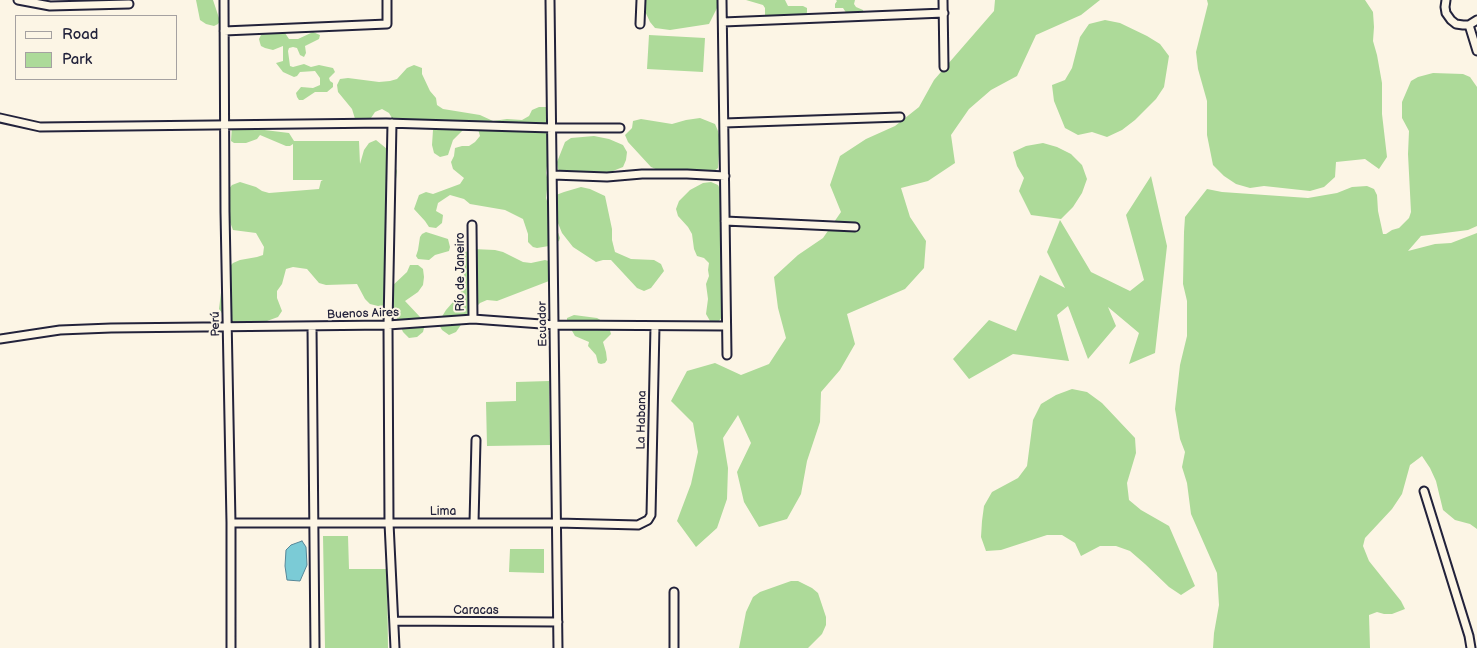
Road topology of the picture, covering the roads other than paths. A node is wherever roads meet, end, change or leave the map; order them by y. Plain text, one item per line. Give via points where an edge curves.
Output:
1 (18, 0) edge
2 (224, 0) edge
3 (387, 0) edge
4 (550, 0) edge
5 (641, 0) edge
6 (722, 0) edge
7 (944, 0) edge
8 (1446, 0) edge
9 (129, 4) dead end
10 (944, 13) junction
11 (1477, 20) edge
12 (723, 22) junction
13 (640, 24) dead end
14 (1469, 25) junction
15 (224, 31) junction
16 (1477, 51) edge
17 (944, 67) dead end
18 (900, 117) dead end
19 (0, 118) edge
20 (392, 123) junction
21 (724, 123) junction
22 (225, 125) junction
23 (552, 128) junction
24 (620, 128) dead end
25 (553, 175) junction
26 (725, 176) junction
27 (725, 221) junction
28 (472, 225) dead end
29 (856, 227) dead end
30 (473, 319) junction
31 (388, 325) junction
32 (555, 325) junction
33 (312, 326) junction
34 (655, 326) junction
35 (726, 326) junction
36 (227, 327) junction
37 (0, 339) edge
38 (727, 356) dead end
39 (476, 440) dead end
40 (1424, 491) dead end
41 (650, 515) joint
42 (389, 522) junction
43 (231, 523) junction
44 (314, 523) junction
45 (474, 523) junction
46 (557, 523) junction
47 (674, 592) dead end
48 (394, 621) junction
49 (558, 622) junction
50 (231, 648) edge
51 (315, 648) edge
52 (395, 648) edge
53 (558, 648) edge
54 (674, 648) edge
55 (1471, 648) edge

1 - 9 street via 50,6
2 - 15 street, Perú
3 - 15 street via 387,24
4 - 23 street, Ecuador
5 - 13 street
6 - 12 street
7 - 10 street
8 - 14 street via 1446,13 1451,20 1463,26
10 - 12 street
10 - 17 street
11 - 14 street
12 - 21 street
14 - 16 street
15 - 22 street, Perú
18 - 21 street
19 - 22 street via 40,127
20 - 22 street
20 - 23 street
20 - 31 street
21 - 26 street
22 - 36 street, Perú
23 - 24 street
23 - 25 street, Ecuador
25 - 26 street
25 - 32 street, Ecuador
26 - 27 street
27 - 29 street
27 - 35 street
28 - 30 street, Río de Janeiro
30 - 31 street, Buenos Aires
30 - 32 street, Buenos Aires
31 - 33 street, Buenos Aires
31 - 42 street
32 - 34 street, Buenos Aires
32 - 46 street, Ecuador
33 - 36 street, Buenos Aires
33 - 44 street
34 - 35 street, Buenos Aires
34 - 41 street, La Habana
35 - 38 street
36 - 37 street, Buenos Aires via 60,330
36 - 43 street, Perú
39 - 45 street
40 - 55 street
41 - 46 street, Lima via 648,520 638,525
42 - 44 street, Lima
42 - 45 street, Lima
42 - 48 street
43 - 44 street, Lima
43 - 50 street, Perú
44 - 51 street
45 - 46 street, Lima
46 - 49 street, Ecuador
47 - 54 street
48 - 49 street, Caracas
48 - 52 street
49 - 53 street, Ecuador

